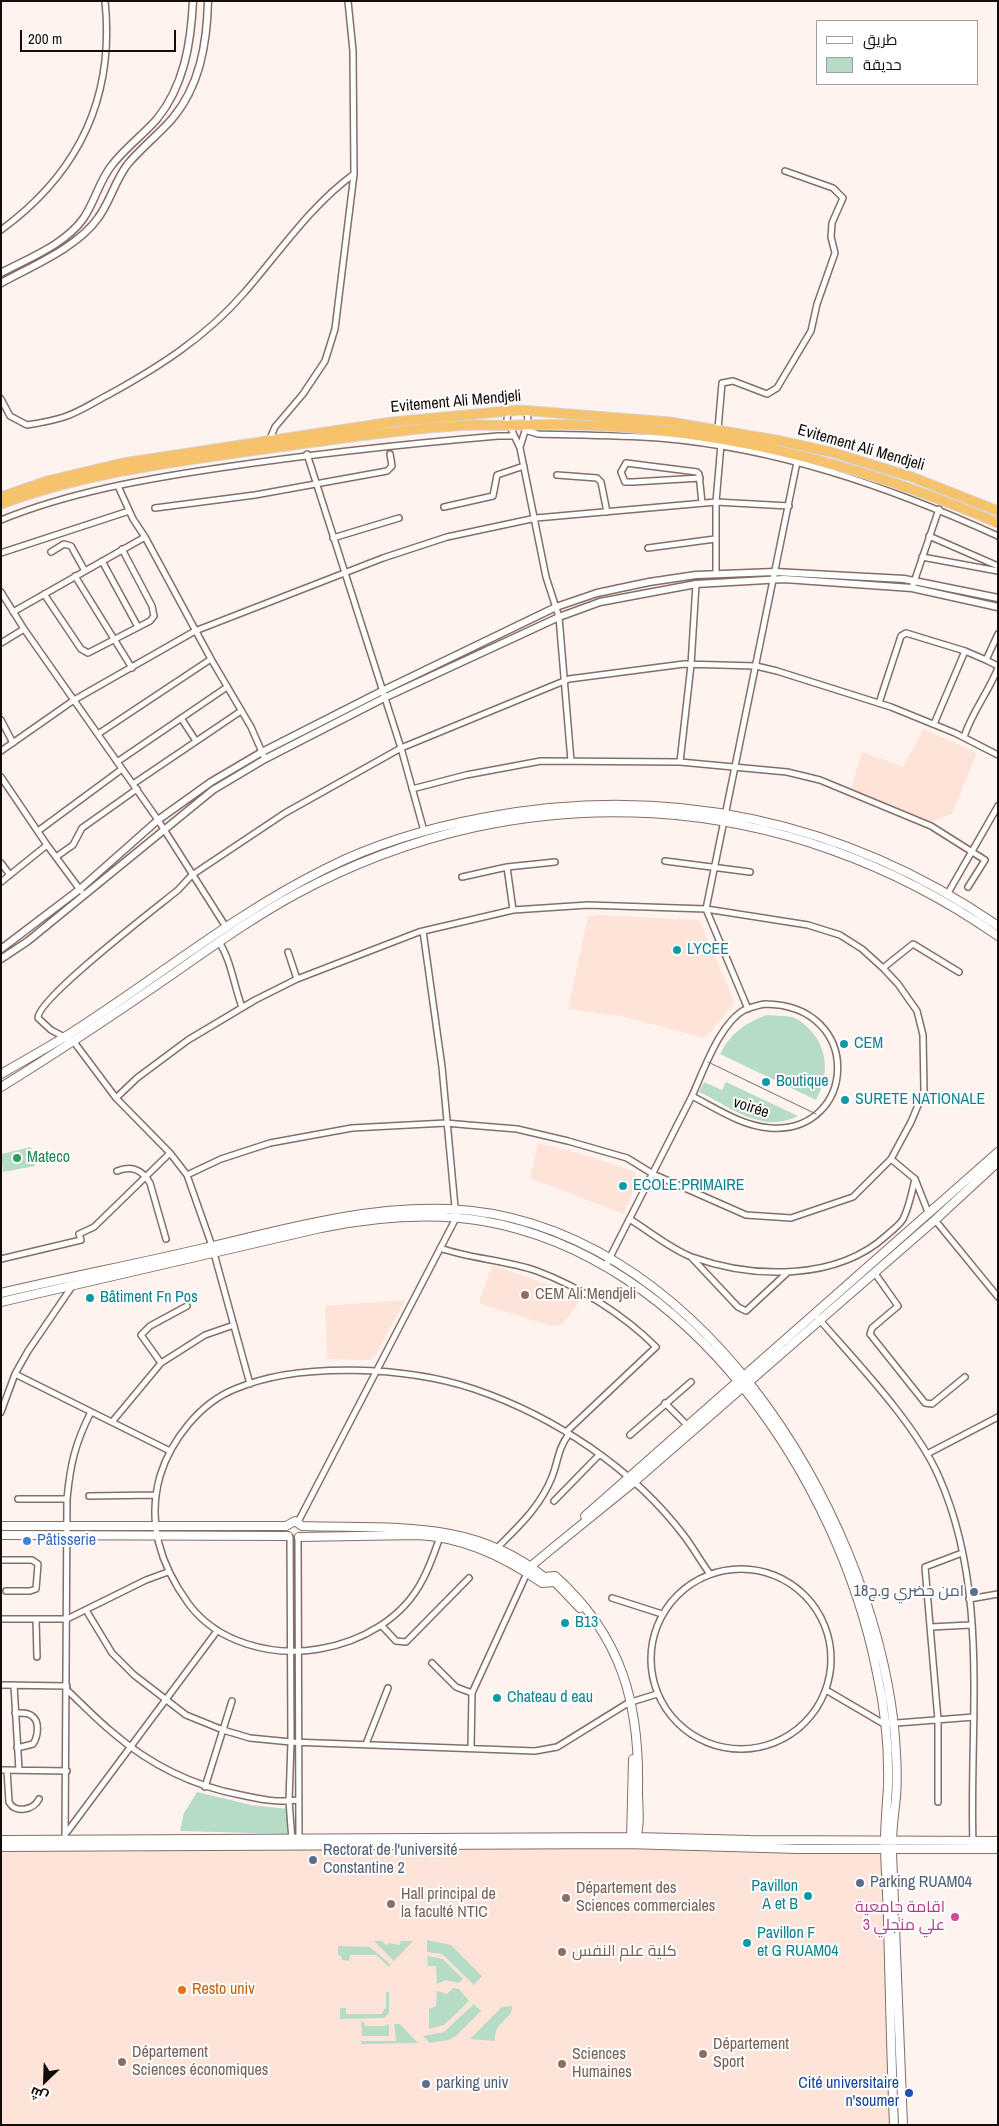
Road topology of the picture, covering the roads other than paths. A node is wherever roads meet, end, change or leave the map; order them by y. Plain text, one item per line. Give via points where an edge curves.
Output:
1 (105, 1) edge
2 (193, 1) edge
3 (208, 1) edge
4 (348, 1) edge
5 (785, 171) dead end
6 (354, 174) junction
7 (1, 230) edge
8 (1, 272) edge
9 (1, 283) edge
10 (1, 399) edge
11 (526, 411) junction
12 (508, 412) junction
13 (509, 425) junction
14 (526, 427) junction
15 (718, 429) junction
16 (514, 436) junction
17 (269, 441) junction
18 (722, 443) junction
19 (520, 448) junction
20 (307, 454) junction
21 (390, 454) dead end
22 (797, 462) junction
23 (524, 466) junction
24 (557, 475) dead end
25 (700, 478) junction
26 (315, 484) junction
27 (118, 486) junction
28 (1, 498) edge
29 (716, 502) junction
30 (702, 503) junction
31 (1, 504) edge
32 (789, 506) junction
33 (444, 507) dead end
34 (155, 508) dead end
35 (938, 509) junction
36 (998, 511) edge
37 (129, 512) junction
38 (607, 512) junction
39 (399, 518) dead end
40 (535, 518) junction
41 (1, 520) edge
42 (998, 523) edge
43 (929, 536) junction
44 (998, 536) edge
45 (145, 537) junction
46 (333, 538) junction
47 (715, 539) junction
48 (648, 548) dead end
49 (122, 549) junction
50 (51, 552) dead end
51 (1, 553) edge
52 (922, 557) junction
53 (102, 561) junction
54 (998, 566) edge
55 (85, 571) junction
56 (344, 571) junction
57 (998, 571) edge
58 (776, 572) junction
59 (713, 574) junction
60 (74, 576) junction
61 (774, 579) junction
62 (914, 580) junction
63 (710, 582) junction
64 (696, 584) junction
65 (912, 588) junction
66 (1, 592) edge
67 (44, 594) junction
68 (998, 598) edge
69 (556, 607) junction
70 (998, 607) edge
71 (13, 612) junction
72 (559, 617) junction
73 (138, 627) junction
74 (24, 629) junction
75 (195, 631) junction
76 (998, 634) edge
77 (114, 640) junction
78 (1, 643) edge
79 (965, 651) junction
80 (211, 659) junction
81 (986, 660) junction
82 (691, 664) junction
83 (756, 666) junction
84 (998, 667) edge
85 (132, 668) junction
86 (565, 681) junction
87 (227, 687) junction
88 (382, 691) junction
89 (384, 698) junction
90 (74, 700) junction
91 (879, 703) junction
92 (241, 711) junction
93 (181, 718) junction
94 (1, 720) edge
95 (934, 724) junction
96 (98, 734) junction
97 (964, 738) junction
98 (196, 741) junction
99 (13, 743) junction
100 (400, 748) junction
101 (1, 751) edge
102 (998, 755) edge
103 (264, 756) junction
104 (571, 761) junction
105 (117, 762) junction
106 (680, 762) junction
107 (736, 768) junction
108 (122, 769) junction
109 (1, 777) edge
110 (133, 784) junction
111 (137, 789) junction
112 (412, 789) junction
113 (998, 806) edge
114 (726, 813) junction
115 (158, 820) junction
116 (723, 821) junction
117 (165, 830) junction
118 (38, 831) junction
119 (424, 831) junction
120 (47, 845) junction
121 (971, 851) junction
122 (56, 858) junction
123 (664, 861) dead end
124 (554, 862) dead end
125 (1, 863) edge
126 (507, 867) junction
127 (714, 867) junction
128 (750, 872) dead end
129 (10, 874) junction
130 (192, 875) junction
131 (462, 877) dead end
132 (1, 882) edge
133 (968, 887) dead end
134 (80, 889) junction
135 (948, 893) junction
136 (84, 896) junction
137 (284, 896) junction
138 (513, 910) junction
139 (706, 910) junction
140 (998, 926) edge
141 (226, 927) junction
142 (424, 931) junction
143 (998, 936) edge
144 (219, 942) junction
145 (1, 949) edge
146 (288, 952) dead end
147 (1, 959) edge
148 (883, 968) junction
149 (959, 972) dead end
150 (297, 979) junction
151 (242, 1007) junction
152 (748, 1009) junction
153 (64, 1037) junction
154 (74, 1042) junction
155 (1, 1074) edge
156 (1, 1087) edge
157 (692, 1096) junction
158 (116, 1098) junction
159 (446, 1123) junction
160 (998, 1152) edge
161 (170, 1153) junction
162 (891, 1159) junction
163 (998, 1162) edge
164 (117, 1171) dead end
165 (653, 1174) junction
166 (187, 1175) junction
167 (146, 1176) junction
168 (915, 1179) junction
169 (928, 1212) junction
170 (454, 1214) junction
171 (631, 1220) junction
172 (935, 1220) junction
173 (166, 1239) dead end
174 (440, 1248) junction
175 (213, 1250) junction
176 (691, 1257) junction
177 (1, 1259) edge
178 (608, 1262) junction
179 (788, 1272) junction
180 (874, 1272) junction
181 (77, 1274) junction
182 (73, 1285) junction
183 (1, 1294) edge
184 (998, 1297) edge
185 (1, 1302) edge
186 (187, 1306) dead end
187 (817, 1317) junction
188 (234, 1325) junction
189 (161, 1363) junction
190 (378, 1370) junction
191 (15, 1374) junction
192 (965, 1377) dead end
193 (691, 1382) dead end
194 (743, 1383) junction
195 (250, 1384) junction
196 (666, 1403) junction
197 (1, 1412) edge
198 (91, 1412) junction
199 (998, 1417) edge
200 (112, 1422) junction
201 (688, 1427) junction
202 (567, 1433) junction
203 (630, 1435) dead end
204 (170, 1451) junction
205 (599, 1454) junction
206 (927, 1454) junction
207 (632, 1480) junction
208 (156, 1495) junction
209 (89, 1496) dead end
210 (18, 1499) dead end
211 (66, 1499) junction
212 (554, 1501) dead end
213 (300, 1524) junction
214 (1, 1526) edge
215 (66, 1526) junction
216 (154, 1526) junction
217 (286, 1526) junction
218 (1, 1535) edge
219 (66, 1535) junction
220 (156, 1537) junction
221 (294, 1537) junction
222 (440, 1537) junction
223 (497, 1548) junction
224 (962, 1553) junction
225 (1, 1560) edge
226 (529, 1570) junction
227 (168, 1572) junction
228 (710, 1574) junction
229 (469, 1578) dead end
230 (6, 1591) dead end
231 (998, 1594) edge
232 (612, 1598) dead end
233 (969, 1599) junction
234 (86, 1610) junction
235 (662, 1614) junction
236 (1, 1619) edge
237 (36, 1619) junction
238 (67, 1619) junction
239 (970, 1625) junction
240 (382, 1626) junction
241 (931, 1628) junction
242 (217, 1631) junction
243 (289, 1651) junction
244 (299, 1651) junction
245 (37, 1657) dead end
246 (432, 1663) dead end
247 (1, 1685) edge
248 (14, 1686) junction
249 (67, 1688) junction
250 (388, 1688) dead end
251 (826, 1690) junction
252 (472, 1693) junction
253 (657, 1694) junction
254 (166, 1701) junction
255 (232, 1701) dead end
256 (629, 1702) junction
257 (15, 1713) junction
258 (974, 1717) junction
259 (938, 1720) junction
260 (894, 1723) junction
261 (884, 1724) junction
262 (223, 1730) junction
263 (294, 1742) junction
264 (366, 1744) junction
265 (131, 1747) junction
266 (18, 1748) junction
267 (471, 1748) junction
268 (4, 1770) edge
269 (18, 1770) junction
270 (67, 1771) junction
271 (205, 1787) junction
272 (39, 1799) dead end
273 (297, 1800) junction
274 (288, 1801) junction
275 (938, 1802) dead end
276 (67, 1810) junction
277 (80, 1815) junction
278 (633, 1839) junction
279 (1, 1840) edge
280 (66, 1840) junction
281 (998, 1841) edge
282 (296, 1842) junction
283 (888, 1845) junction
284 (973, 1845) junction
285 (1, 1847) edge
286 (998, 1849) edge
287 (894, 2125) edge
288 (903, 2125) edge

1 - 7 street via 108,40 104,75 85,131 51,186 27,211
2 - 8 street via 187,56 178,82 163,109 111,166 76,227 56,244
3 - 9 street via 202,56 179,109 126,166 105,208 91,227 71,243
4 - 6 street via 353,51
5 - 15 street via 833,188 843,198 832,224 835,254 811,331 777,388 767,394 733,381 722,383
6 - 10 street via 309,215 210,329 169,359 71,414 56,419 27,425 18,422 10,416
6 - 17 street via 331,348 304,394 275,427
11 - 12 highway, Evitement Ali Mendjeli
11 - 14 street
11 - 15 highway, Evitement Ali Mendjeli via 621,417
12 - 13 street
12 - 17 highway, Evitement Ali Mendjeli via 392,422
13 - 14 highway, Evitement Ali Mendjeli
13 - 16 street
13 - 31 highway, Evitement Ali Mendjeli via 392,432 136,468 50,488
14 - 18 highway, Evitement Ali Mendjeli via 551,423 620,427
14 - 19 street
15 - 36 highway, Evitement Ali Mendjeli via 781,440 869,463
16 - 19 street
16 - 20 street
17 - 28 highway, Evitement Ali Mendjeli via 95,469 47,481
18 - 22 street
18 - 29 street
18 - 42 highway, Evitement Ali Mendjeli via 801,455 908,488
19 - 23 street
20 - 26 street
20 - 27 street
21 - 26 street via 392,466 386,471
22 - 32 street
22 - 35 street via 853,477
23 - 33 street via 497,475 493,496
23 - 40 street
24 - 38 street via 597,478 601,482
25 - 25 street via 697,472 626,463 621,472 625,482
25 - 30 street
26 - 34 street
26 - 46 street
27 - 37 street
27 - 41 street via 58,500
29 - 30 street
29 - 32 street
29 - 47 street
30 - 38 street
32 - 58 street
35 - 43 street
35 - 44 street
37 - 45 street
37 - 51 street
38 - 40 street
39 - 46 street
40 - 56 street via 447,538
40 - 69 street via 546,577
43 - 52 street
43 - 54 street
45 - 49 street
45 - 75 street
46 - 56 street
47 - 48 street
47 - 59 street
49 - 53 street
49 - 73 street via 154,612 153,618
50 - 55 street via 64,544 72,546
52 - 57 street
52 - 62 street
53 - 55 street
53 - 73 street
55 - 60 street
56 - 75 street
56 - 88 street
58 - 59 street
58 - 61 street
58 - 62 street
59 - 63 street
59 - 69 street via 649,582 597,593
60 - 67 street
60 - 77 street
61 - 63 street
61 - 65 street
61 - 83 street
62 - 65 street
62 - 68 street
63 - 64 street
64 - 72 street via 600,602
64 - 82 street
65 - 70 street
66 - 71 street
67 - 71 street
67 - 77 street via 84,652 91,654
69 - 72 street
69 - 88 street
71 - 74 street
72 - 86 street
72 - 89 street
73 - 77 street
74 - 78 street
74 - 90 street
75 - 80 street
75 - 85 street
76 - 81 street
77 - 85 street
79 - 81 street
79 - 91 street via 906,633 901,636
79 - 95 street
80 - 87 street
80 - 96 street
81 - 84 street
82 - 83 street
82 - 86 street
82 - 106 street
83 - 91 street
83 - 107 street
84 - 97 street via 971,716
85 - 90 street
86 - 100 street
86 - 104 street
87 - 92 street
87 - 93 street
88 - 89 street
88 - 103 street
89 - 100 street
89 - 103 street
90 - 96 street
90 - 99 street
91 - 95 street
92 - 98 street
92 - 103 street
93 - 98 street
93 - 105 street
94 - 99 street
95 - 97 street
96 - 105 street
97 - 102 street
98 - 110 street
99 - 101 street
100 - 112 street
100 - 130 street via 285,813
103 - 115 street via 211,782
103 - 117 street via 213,790
104 - 106 street
104 - 112 street via 541,761 466,774
105 - 108 street
106 - 107 street
107 - 114 street
107 - 121 street via 787,772 820,780 930,826
108 - 110 street
108 - 118 street
109 - 118 street
110 - 111 street
111 - 115 street
111 - 122 street via 82,828 70,848
112 - 119 street
113 - 121 street
114 - 116 street
114 - 119 main road via 672,806 568,806 517,811
114 - 135 main road via 843,844
115 - 117 street
115 - 134 street
116 - 127 street
116 - 137 main road via 592,812 484,824 387,852
116 - 143 main road via 838,850 930,893
117 - 130 street
117 - 136 street
118 - 120 street
119 - 137 main road via 358,854
120 - 122 street
120 - 129 street
121 - 133 street via 985,860
121 - 135 street
122 - 134 street
123 - 127 street
124 - 126 street
125 - 129 street
126 - 131 street
126 - 138 street
127 - 128 street
127 - 139 street
129 - 132 street
130 - 141 street
130 - 153 street via 42,1007 38,1018
134 - 136 street
134 - 145 street
135 - 140 main road
136 - 147 street
137 - 141 main road
137 - 144 main road
138 - 139 street via 588,905
138 - 142 street
139 - 148 street via 808,925 840,936 862,949
139 - 152 street
141 - 153 main road
142 - 150 street
142 - 159 street
144 - 151 street via 227,954 230,974
144 - 154 main road
146 - 150 street
148 - 149 street via 913,944
148 - 162 street via 917,1011 923,1044 924,1091 912,1122
150 - 151 street
151 - 158 street via 188,1040 136,1078
152 - 157 street, voirée via 731,1023 717,1043
152 - 157 street, voirée via 784,1004 817,1020 829,1035 836,1052 838,1071 832,1095 814,1116 785,1128 754,1125
153 - 154 street
153 - 155 main road
154 - 156 main road
154 - 158 street
157 - 165 street
158 - 161 street
159 - 165 street via 517,1129 568,1141 627,1158
159 - 166 street via 352,1128 270,1144 221,1159
159 - 170 street
160 - 169 main road
161 - 166 street
161 - 167 street
162 - 165 street via 853,1197 791,1218 746,1215
162 - 168 street
163 - 172 main road
164 - 167 street via 136,1168
165 - 171 street
166 - 175 street
167 - 173 street
167 - 177 street via 94,1227 79,1234 81,1240
168 - 169 street
168 - 179 street via 903,1220 876,1245 820,1268
169 - 187 main road
170 - 174 street
170 - 175 main road via 416,1209 359,1213
170 - 178 main road via 522,1222 560,1234
171 - 176 street
171 - 178 street
172 - 180 main road
172 - 184 street
174 - 190 street
174 - 202 street via 536,1271 583,1293 643,1334 656,1347
175 - 181 main road
175 - 182 main road
175 - 188 street
176 - 179 street via 740,1269
176 - 179 street via 746,1312
178 - 194 main road via 652,1286 679,1308 706,1333
180 - 187 main road
180 - 192 street via 898,1306 872,1328 870,1334 926,1402 932,1404
181 - 182 street
181 - 183 main road
182 - 185 main road
182 - 191 street
186 - 189 street via 150,1326 141,1335
187 - 194 main road
187 - 206 street via 906,1422
188 - 189 street via 206,1335
188 - 195 street
189 - 200 street
190 - 195 street via 303,1374
190 - 202 street via 433,1378 475,1390
190 - 213 street
191 - 197 street
191 - 198 street
193 - 196 street
194 - 201 main road
194 - 207 main road
194 - 260 main road via 778,1421 821,1494 850,1556 883,1660
194 - 261 main road via 799,1468 843,1556 865,1621 878,1674
195 - 204 street via 214,1401 192,1421
196 - 201 street
196 - 203 street
198 - 200 street
198 - 211 street via 70,1464
199 - 206 street
200 - 204 street
201 - 207 main road
202 - 205 street
202 - 223 street via 553,1475 536,1508
204 - 208 street
205 - 207 street
205 - 212 street
206 - 224 street via 945,1494
207 - 226 main road via 575,1526
207 - 228 street via 684,1536
208 - 209 street
208 - 216 street
210 - 211 street
211 - 215 street
213 - 217 main road via 292,1521
213 - 221 main road via 303,1530
213 - 223 main road via 433,1530 468,1537
214 - 215 main road
215 - 216 main road
215 - 219 street
216 - 217 main road
216 - 220 street
217 - 221 main road
218 - 219 main road
219 - 220 main road
219 - 238 street
220 - 221 main road
220 - 227 street
221 - 222 main road via 363,1534
221 - 243 street
221 - 244 street
222 - 226 main road via 480,1549
222 - 240 street via 416,1592
223 - 226 main road
224 - 233 street
224 - 241 street via 925,1567
225 - 230 street via 32,1560 38,1564 36,1589
226 - 252 street
226 - 256 main road via 542,1583 556,1582 594,1626 620,1675
227 - 234 street
227 - 242 street via 193,1611
228 - 235 street via 682,1590
228 - 251 street via 733,1569 763,1572 790,1584 808,1600 822,1620 829,1642
229 - 240 street via 406,1642 396,1641
231 - 233 street
232 - 235 street
233 - 239 street
234 - 238 street
234 - 254 street via 119,1661
235 - 253 street via 650,1653
236 - 237 street
237 - 238 street
237 - 245 street
238 - 249 street
239 - 241 street
239 - 258 street
240 - 244 street via 345,1644
241 - 259 street
242 - 243 street via 255,1647
242 - 254 street
243 - 244 street
243 - 263 street
244 - 263 street
246 - 252 street via 451,1683
247 - 248 street
248 - 249 street
248 - 257 street
249 - 265 street
249 - 270 street
250 - 264 street
251 - 253 street via 814,1711 797,1730 767,1745 743,1749 719,1746 692,1734 675,1721
251 - 261 street
252 - 267 street
253 - 256 street
254 - 262 street via 186,1715
254 - 265 street
255 - 262 street
256 - 267 street via 557,1747 535,1752
256 - 278 main road
257 - 266 street
257 - 266 street via 31,1715 37,1726 33,1744
258 - 259 street
258 - 284 street
259 - 260 street
259 - 275 street
260 - 261 street
260 - 283 main road via 896,1794
261 - 283 main road
262 - 263 street via 250,1738
262 - 271 street
263 - 264 street
263 - 273 street
263 - 274 street
264 - 267 street
265 - 271 street
265 - 277 street
266 - 269 street
268 - 269 street
268 - 272 street via 11,1807 29,1808
269 - 270 street
270 - 276 street
271 - 274 street via 252,1798
273 - 274 street
273 - 282 street
274 - 282 street
276 - 277 street
276 - 280 street
277 - 280 street
278 - 282 main road
278 - 283 main road
279 - 280 main road
280 - 282 main road via 112,1843
280 - 285 main road
281 - 284 main road
283 - 284 main road
283 - 287 main road
283 - 288 main road
284 - 286 main road

